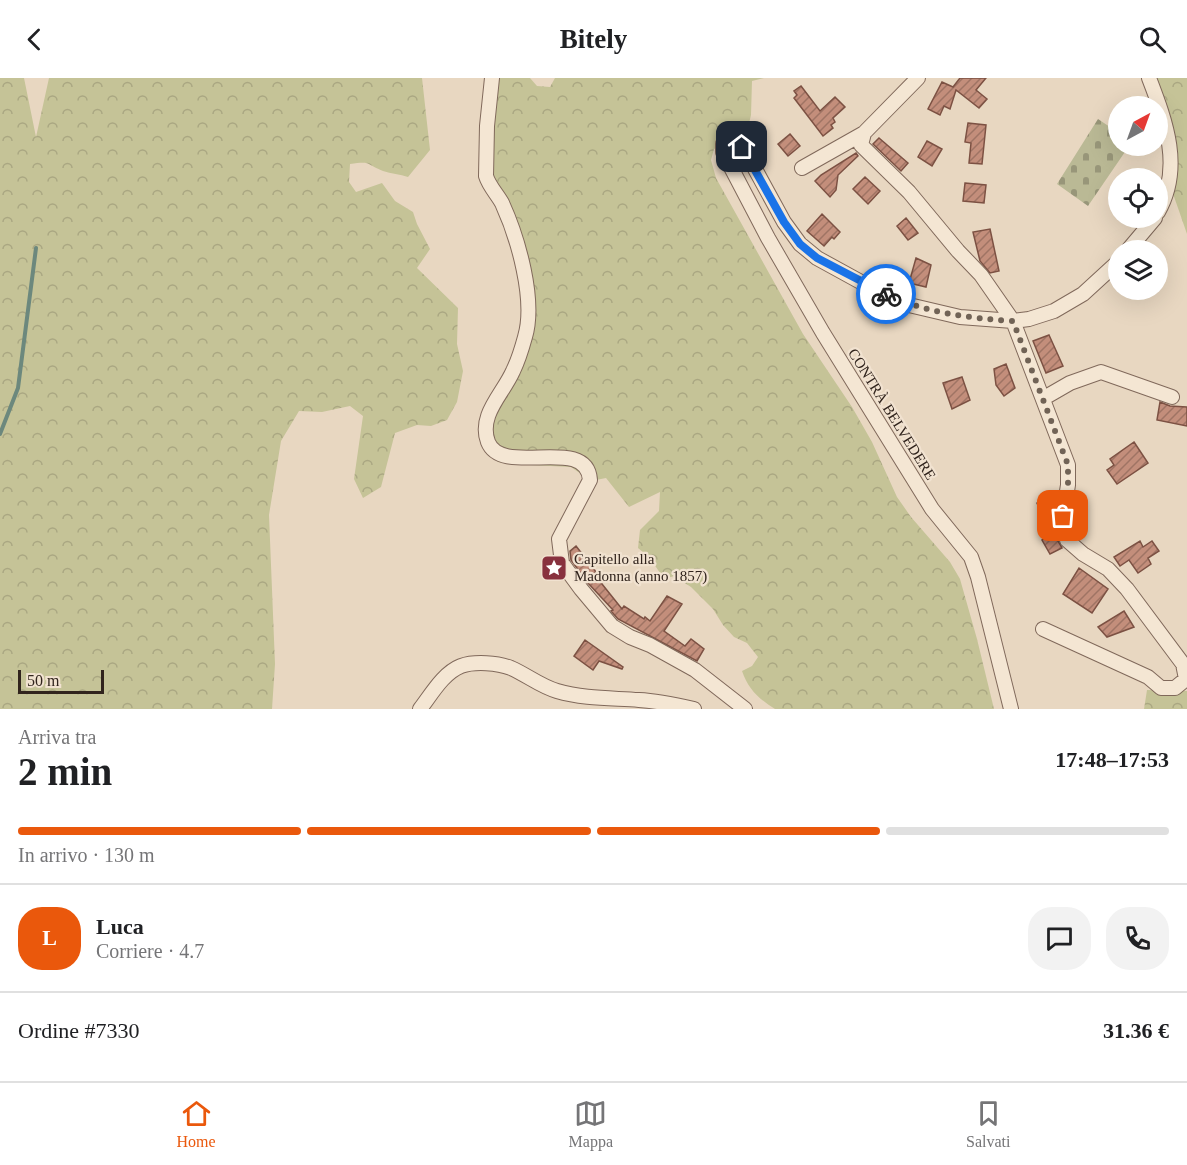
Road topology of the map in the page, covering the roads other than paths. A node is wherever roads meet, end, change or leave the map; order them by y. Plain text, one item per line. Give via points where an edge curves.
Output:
1 (492, 78) edge
2 (918, 78) edge
3 (1149, 78) edge
4 (864, 133) junction
5 (802, 168) dead end
6 (1168, 188) edge
7 (1147, 228) edge
8 (1136, 240) edge
9 (1108, 271) edge
10 (1013, 321) junction
11 (1172, 397) dead end
12 (1044, 398) junction
13 (1043, 629) dead end
14 (420, 709) edge
15 (694, 709) edge
16 (745, 709) edge
17 (1011, 709) edge

1 - 16 street via 486,176 513,231 523,268 528,314 514,369 488,413 488,442 502,454 518,459 557,457 582,465 590,480 559,539 562,563 612,626 694,670
2 - 4 street
3 - 6 street via 1164,122 1172,169
4 - 5 street
4 - 10 street via 861,145 909,192 981,275
7 - 8 street
9 - 10 street via 1083,294 1054,311
10 - 12 street
10 - 17 street, CONTRÀ BELVEDERE via 960,317 909,305 817,258 800,244 784,222 742,147 736,140 728,139 723,144 723,152 768,238 822,333 932,509 970,557
11 - 12 street via 1101,372
12 - 13 street via 1068,465 1063,516 1067,540 1108,569 1127,589 1183,664 1186,679 1174,688 1161,688 1121,663
14 - 15 street via 444,679 461,666 477,664 511,668 556,691 577,696

